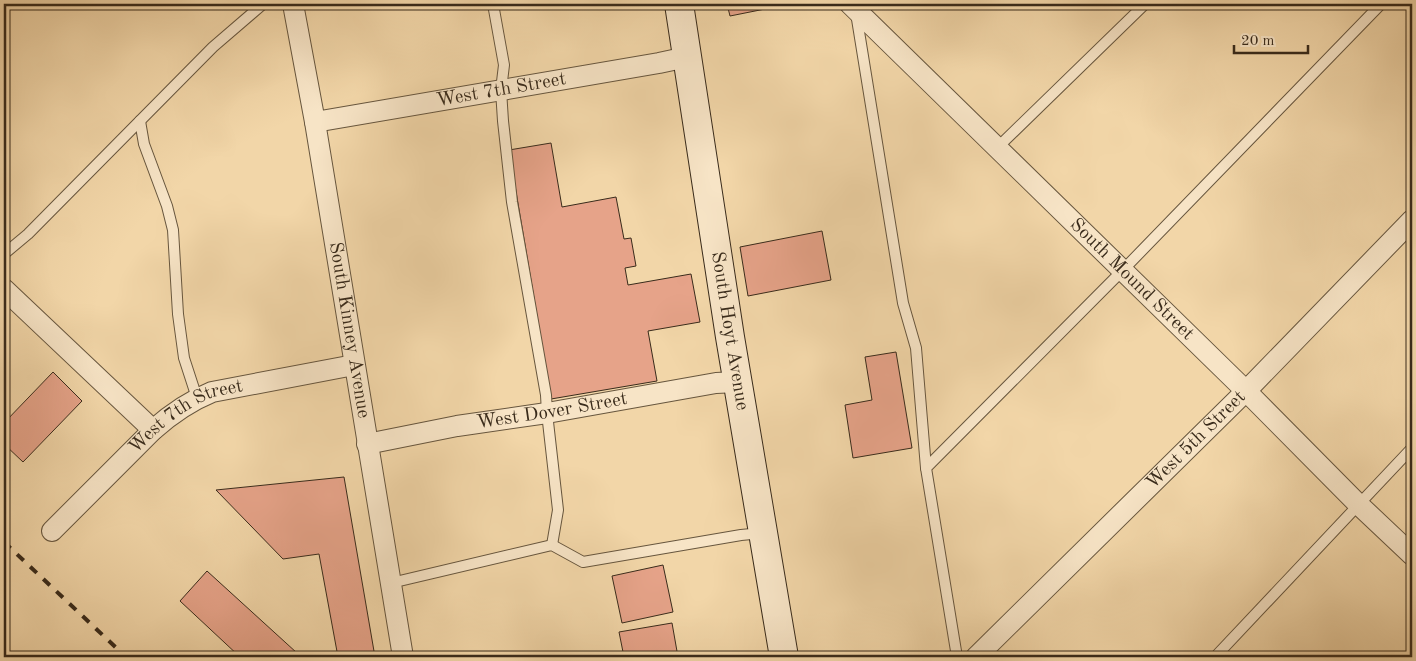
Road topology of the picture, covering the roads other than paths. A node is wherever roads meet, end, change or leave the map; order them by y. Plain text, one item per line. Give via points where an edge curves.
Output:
1 (263, 4) edge
2 (293, 4) edge
3 (493, 4) edge
4 (680, 4) edge
5 (1381, 4) edge
6 (1144, 5) edge
7 (853, 6) edge
8 (687, 57) junction
9 (501, 90) junction
10 (140, 121) junction
11 (314, 122) junction
12 (998, 148) junction
13 (1412, 220) edge
14 (4, 254) edge
15 (1122, 271) junction
16 (4, 289) edge
17 (354, 365) junction
18 (737, 382) junction
19 (1246, 391) junction
20 (197, 398) junction
21 (547, 413) junction
22 (153, 430) junction
23 (367, 444) junction
24 (1412, 448) edge
25 (926, 468) junction
26 (1358, 504) junction
27 (52, 530) dead end
28 (763, 533) junction
29 (552, 545) junction
30 (1412, 555) edge
31 (391, 583) junction
32 (403, 657) edge
33 (784, 657) edge
34 (957, 657) edge
35 (976, 657) edge
36 (1215, 657) edge

1 - 10 lane via 213,47
2 - 11 street, South Kinney Avenue
3 - 9 lane via 504,65
4 - 8 main road, South Hoyt Avenue
5 - 15 lane
6 - 12 lane
7 - 12 street, South Mound Street
7 - 25 lane via 903,303 916,348
8 - 9 street, West 7th Street
8 - 18 main road, South Hoyt Avenue
9 - 11 street, West 7th Street
9 - 21 lane via 512,202
10 - 14 lane
10 - 20 lane via 144,144 173,230 184,358
11 - 17 street, South Kinney Avenue
12 - 15 street, South Mound Street
13 - 19 street, West 5th Street
15 - 19 street, South Mound Street
15 - 25 lane
16 - 22 street
17 - 20 street, West 7th Street via 212,392
17 - 23 street, South Kinney Avenue
18 - 21 street, West Dover Street
18 - 28 main road, South Hoyt Avenue
19 - 26 street, South Mound Street
19 - 35 street, West 5th Street
20 - 22 street, West 7th Street
21 - 23 street, West Dover Street
21 - 29 lane via 558,510
22 - 27 street, West 7th Street
23 - 31 street, South Kinney Avenue
24 - 26 lane
25 - 34 lane
26 - 30 street, South Mound Street
26 - 36 lane
28 - 29 lane via 583,562
28 - 33 main road, South Hoyt Avenue
29 - 31 lane
31 - 32 street, South Kinney Avenue

